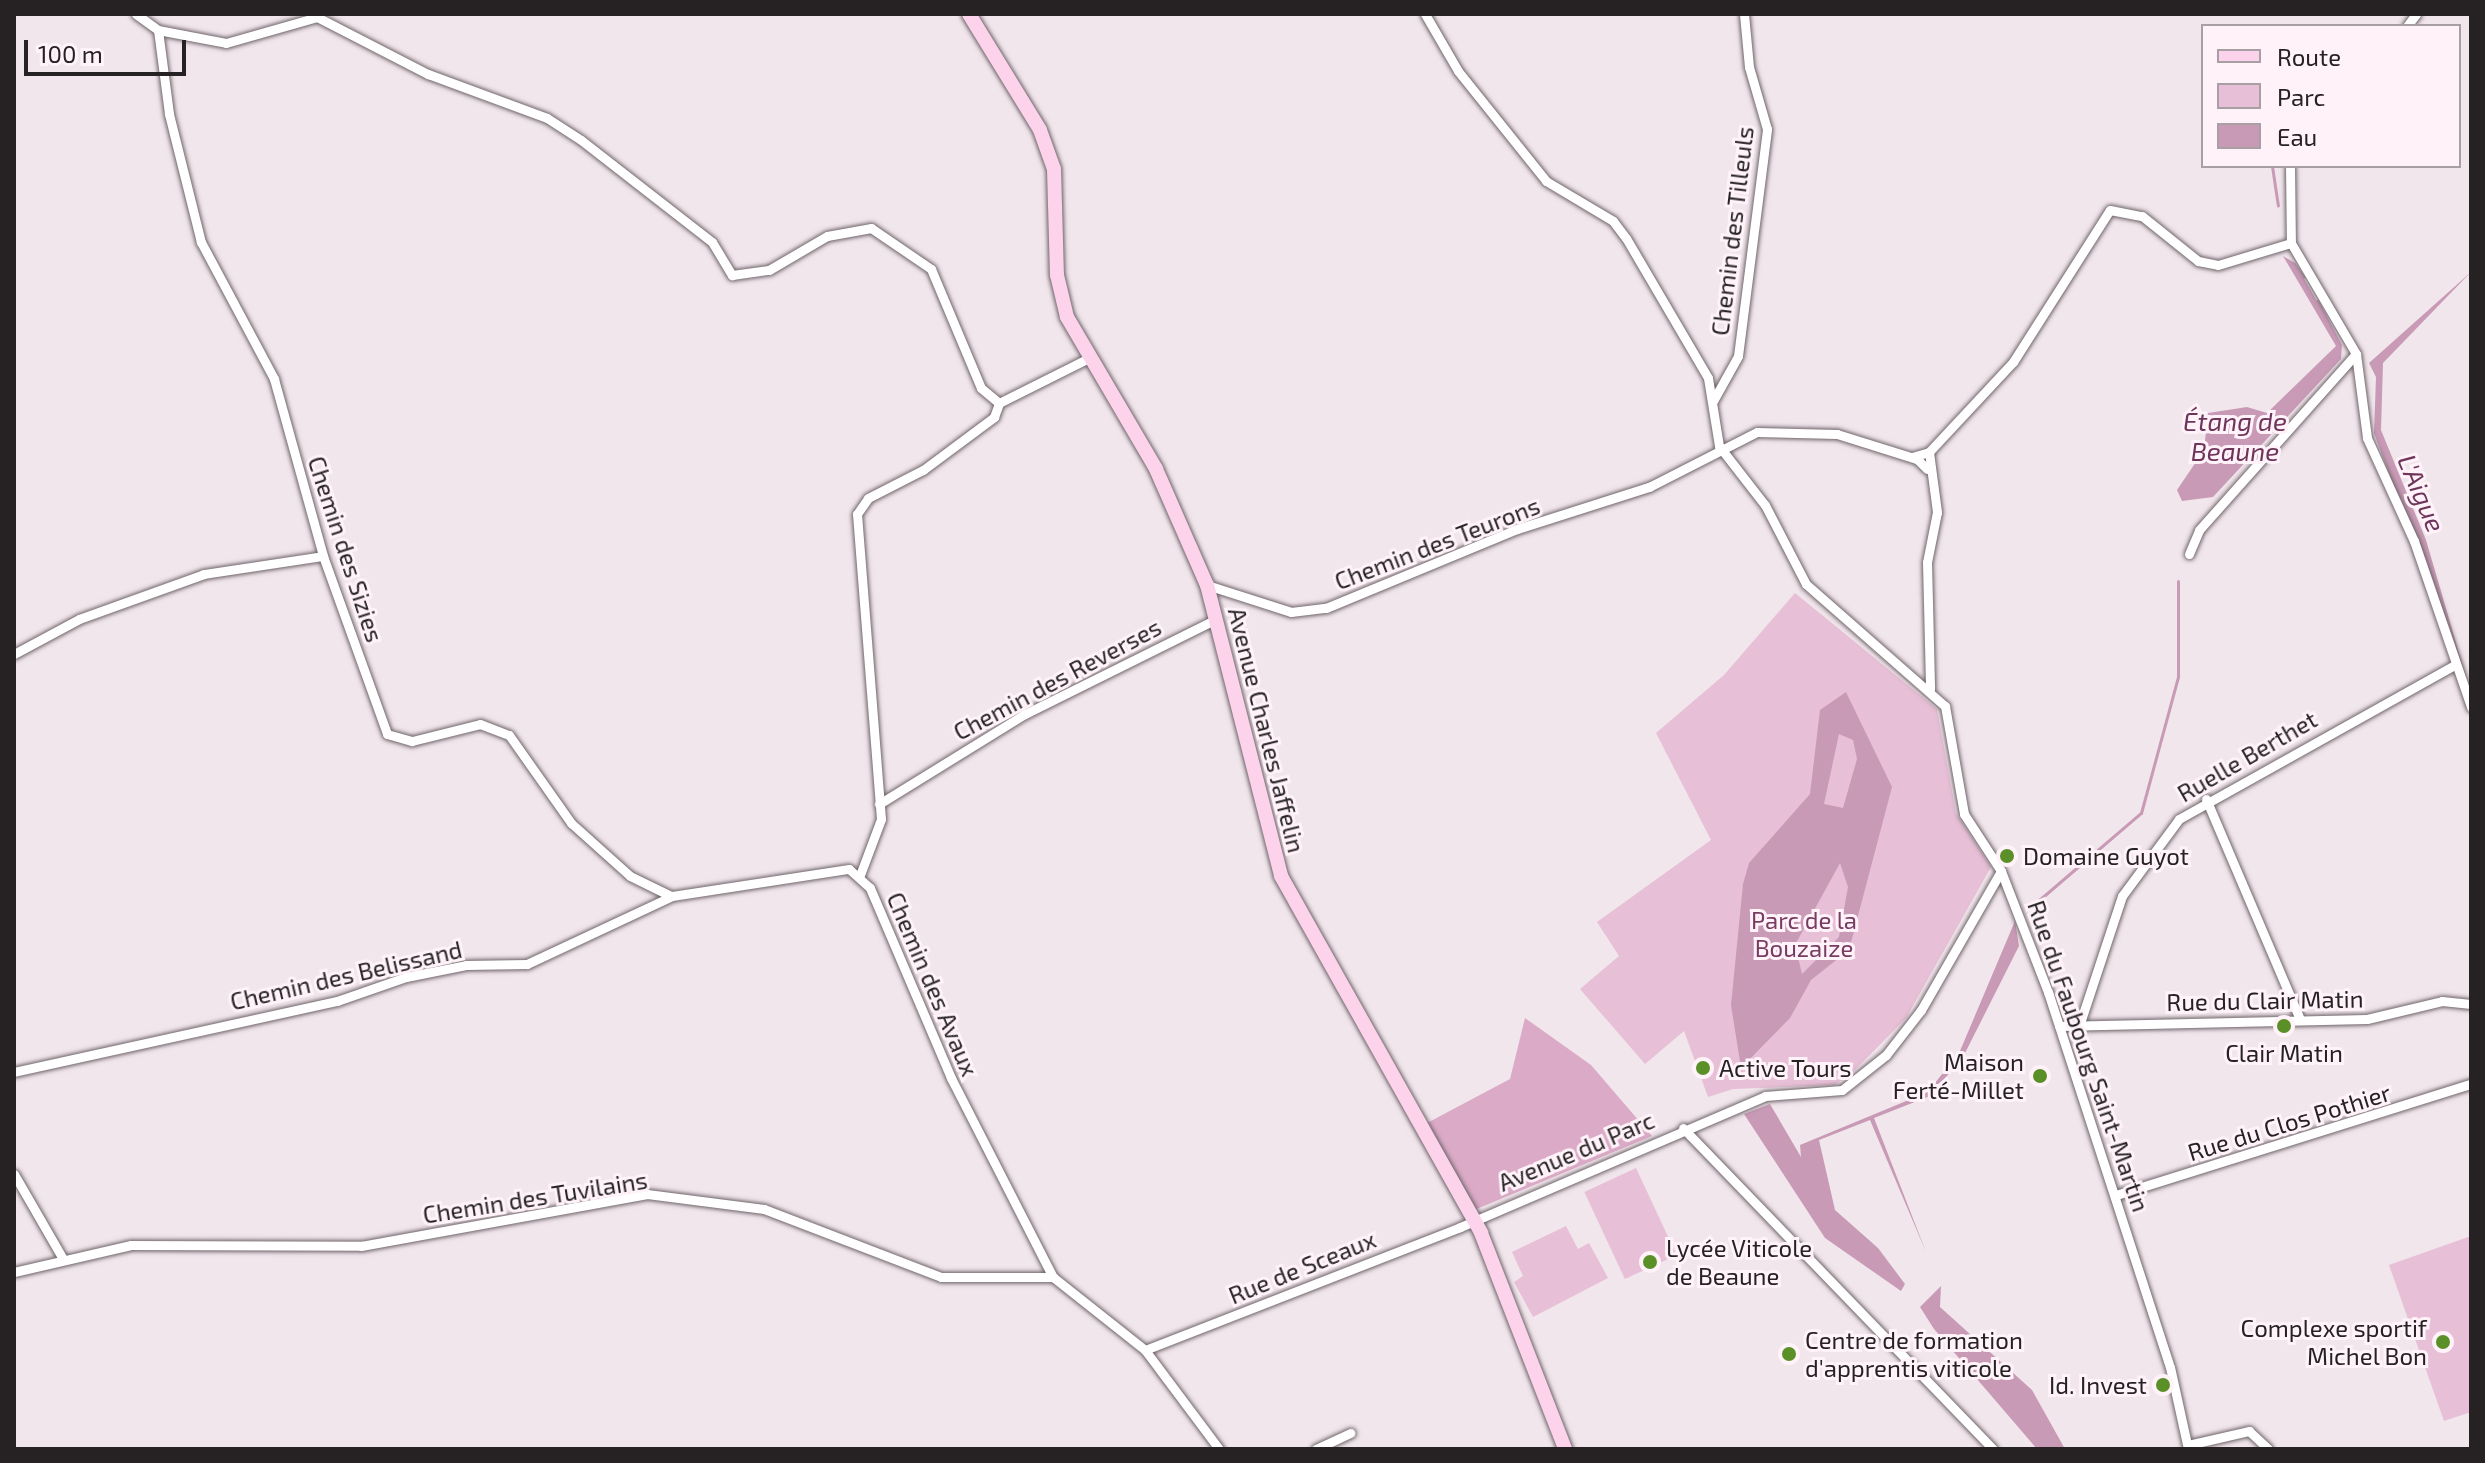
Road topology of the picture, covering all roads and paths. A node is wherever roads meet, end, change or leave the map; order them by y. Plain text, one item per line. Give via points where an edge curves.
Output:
1 (136, 14) edge
2 (969, 14) edge
3 (1425, 14) edge
4 (1744, 14) edge
5 (158, 30) junction
6 (2290, 168) edge
7 (2291, 243) junction
8 (2356, 354) junction
9 (1089, 358) junction
10 (1713, 401) junction
11 (999, 403) junction
12 (1719, 446) junction
13 (1929, 452) junction
14 (1912, 457) junction
15 (1927, 469) junction
16 (2189, 554) dead end
17 (323, 556) junction
18 (1207, 585) junction
19 (1216, 619) junction
20 (14, 654) edge
21 (2454, 665) junction
22 (1930, 689) junction
23 (2471, 707) edge
24 (2206, 799) junction
25 (879, 804) junction
26 (2001, 871) junction
27 (860, 875) junction
28 (676, 895) joint
29 (657, 897) junction
30 (2471, 1004) edge
31 (2300, 1019) junction
32 (2080, 1023) junction
33 (2059, 1026) junction
34 (14, 1072) edge
35 (2471, 1084) edge
36 (1683, 1128) junction
37 (14, 1174) edge
38 (2116, 1195) junction
39 (1474, 1220) junction
40 (62, 1257) junction
41 (14, 1272) edge
42 (1053, 1277) junction
43 (1145, 1350) junction
44 (1351, 1433) dead end
45 (2188, 1447) edge
46 (1219, 1449) edge
47 (1316, 1449) edge
48 (1565, 1449) edge
49 (1993, 1449) edge
50 (2268, 1449) edge

1 - 5 street
2 - 9 main road, Avenue Charles Jaffelin via 1040,130 1054,169 1057,275 1067,317
3 - 10 street via 1458,71 1546,181 1613,221 1692,342
4 - 10 street, Chemin des Tilleuls via 1749,67 1767,129 1738,356
5 - 11 street via 226,43 317,17 581,140 712,242 732,275 769,270 827,236 871,228 931,269 981,388
5 - 17 street, Chemin des Sizies via 169,114 201,242 274,379
6 - 7 street
7 - 8 street
7 - 13 street via 2218,265 2198,261 2142,216 2110,210 2013,362
8 - 16 street via 2199,530
8 - 21 street via 2367,438 2414,541
9 - 11 street
9 - 18 main road, Avenue Charles Jaffelin via 1156,469
10 - 12 street
11 - 25 street via 994,417 923,470 868,498 857,514
12 - 14 street, Chemin des Teurons via 1744,435 1805,429
12 - 18 street, Chemin des Teurons via 1649,487 1517,529 1326,608 1291,612
12 - 22 street via 1765,505 1806,584
13 - 14 street
13 - 15 street
14 - 15 street
15 - 22 street via 1937,512 1927,562
17 - 20 street via 204,574 79,619
17 - 29 street, Chemin des Sizies via 387,734 404,742 480,724 509,735 571,823
18 - 19 main road, Avenue Charles Jaffelin
19 - 25 street, Chemin des Reverses via 1025,714
19 - 39 main road, Avenue Charles Jaffelin via 1281,876
21 - 23 street
21 - 24 street, Ruelle Berthet
22 - 26 street, Rue du Faubourg Saint-Martin via 1945,706 1964,814
24 - 31 street
24 - 32 street, Ruelle Berthet via 2155,847 2111,923
25 - 27 street via 878,840
26 - 33 street, Rue du Faubourg Saint-Martin
26 - 36 street via 1886,1055 1842,1090 1765,1096
27 - 28 street, Chemin des Avaux via 825,869
27 - 42 street, Chemin des Avaux via 984,1146
28 - 29 street, Chemin des Belissand
29 - 34 street, Chemin des Belissand via 527,964 421,974 337,1001
30 - 31 street, Rue du Clair Matin via 2442,1001 2379,1018
31 - 32 street, Rue du Clair Matin
32 - 33 street, Rue du Clair Matin
33 - 38 street, Rue du Faubourg Saint-Martin
35 - 38 street, Rue du Clos Pothier
36 - 39 street, Avenue du Parc
36 - 49 street, Avenue du Parc
37 - 40 street
38 - 45 street, Rue du Faubourg Saint-Martin
39 - 43 street, Rue de Sceaux
39 - 48 main road, Avenue Charles Jaffelin
40 - 41 street, Chemin des Tuvilains
40 - 42 street, Chemin des Tuvilains via 131,1245 361,1246 647,1194 764,1209 941,1277 987,1283
42 - 43 street
43 - 46 street
44 - 47 street
45 - 50 street via 2249,1431

